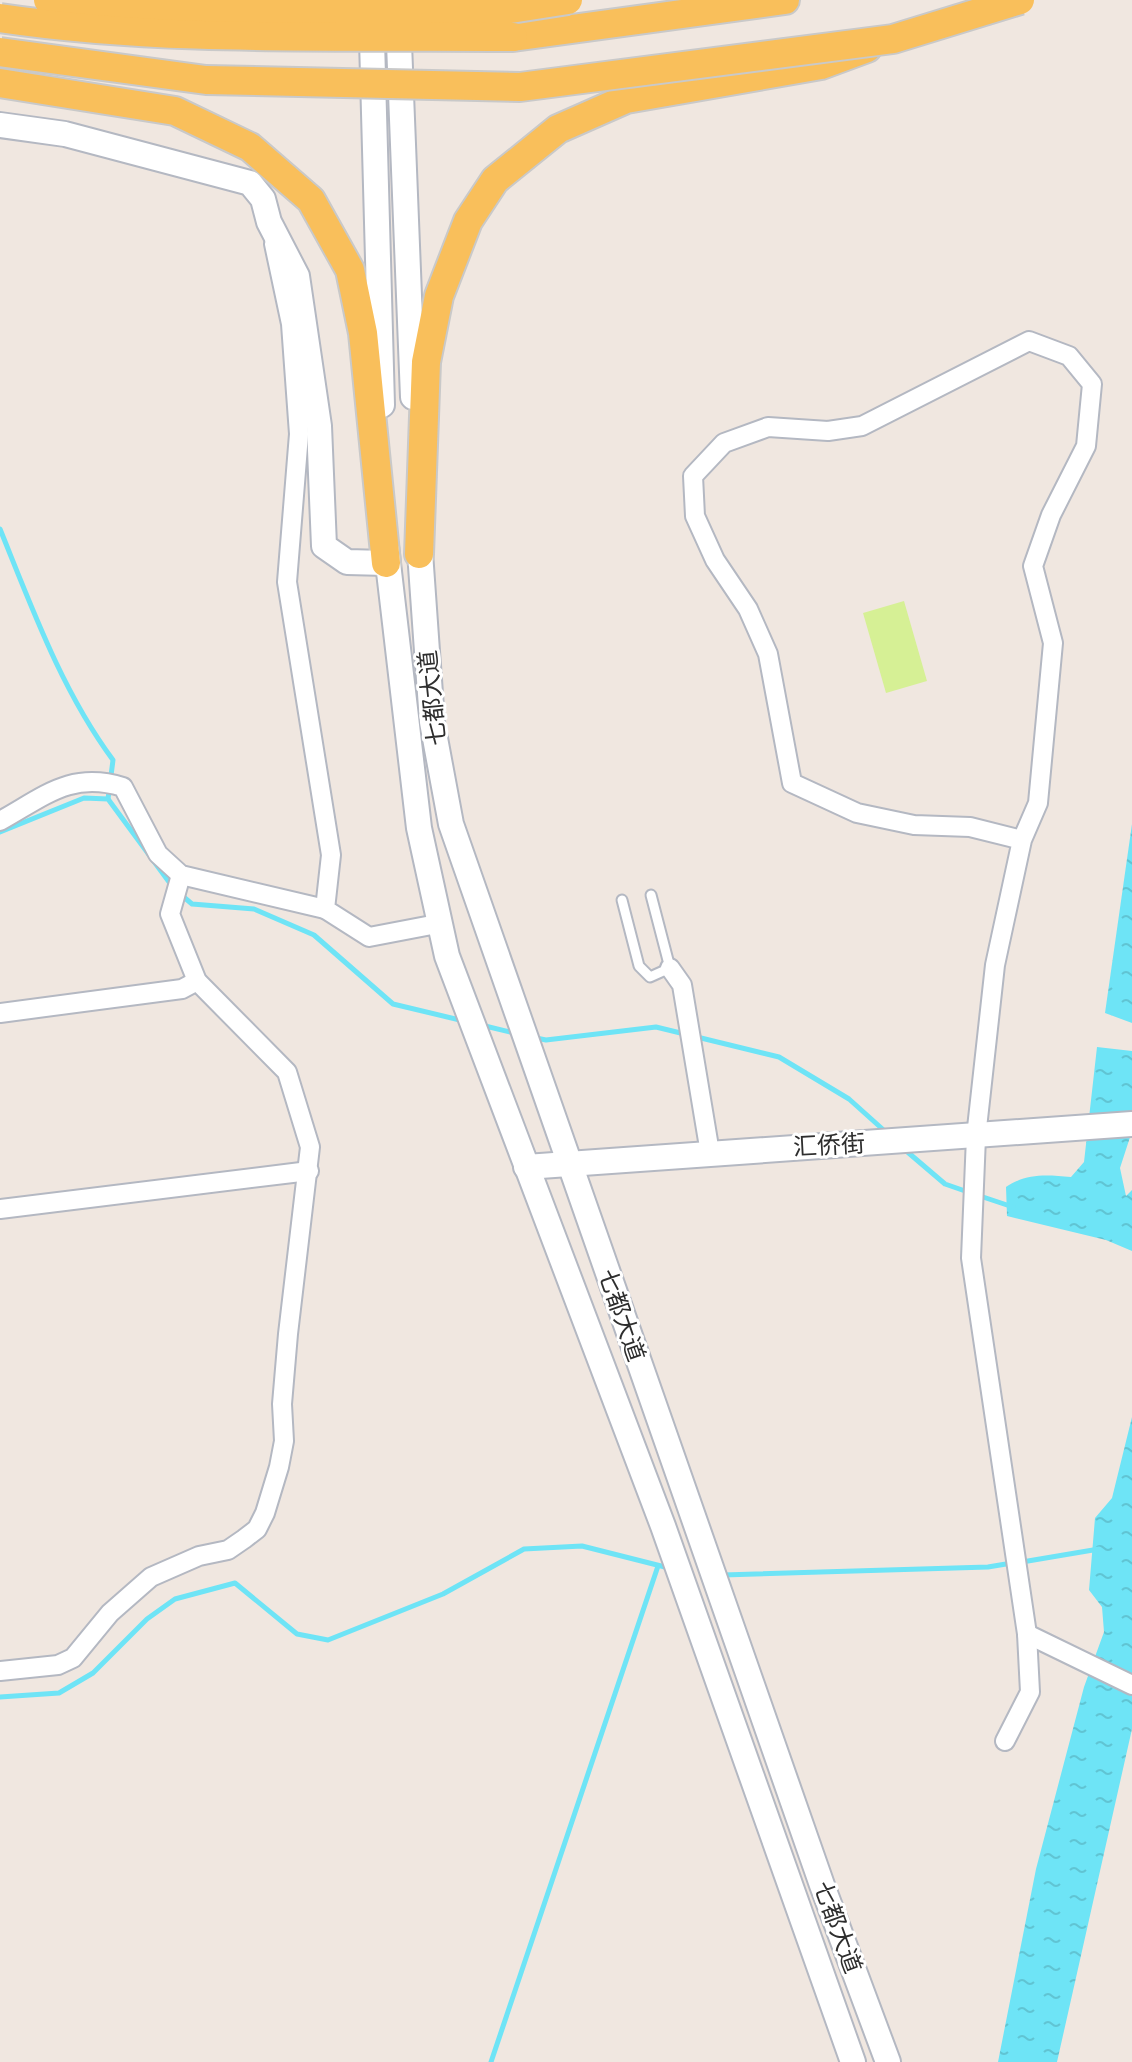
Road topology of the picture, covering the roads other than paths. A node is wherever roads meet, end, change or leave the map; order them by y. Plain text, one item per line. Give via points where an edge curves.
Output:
1 (48, 0) edge
2 (365, 0) edge
3 (398, 0) edge
4 (568, 0) edge
5 (785, 0) edge
6 (1020, 0) edge
7 (0, 18) edge
8 (893, 39) junction
9 (0, 52) edge
10 (0, 83) edge
11 (0, 125) edge
12 (269, 222) junction
13 (419, 554) junction
14 (386, 563) junction
15 (0, 821) edge
16 (1022, 840) junction
17 (180, 879) junction
18 (651, 895) dead end
19 (622, 900) dead end
20 (325, 909) junction
21 (437, 924) junction
22 (670, 968) junction
23 (197, 981) junction
24 (0, 1013) edge
25 (1132, 1124) edge
26 (976, 1137) junction
27 (710, 1153) junction
28 (569, 1163) junction
29 (526, 1167) junction
30 (309, 1171) junction
31 (0, 1209) edge
32 (1027, 1634) junction
33 (0, 1671) edge
34 (1132, 1685) edge
35 (1005, 1741) dead end
36 (853, 2062) edge
37 (888, 2062) edge

1 - 4 main road, bridge via 261,14 503,10
2 - 14 main road, 七都大道 via 372,40
3 - 13 main road, 七都大道
5 - 7 main road, bridge via 513,37 160,33
6 - 8 main road, bridge
8 - 9 main road, bridge via 520,87 206,80
8 - 13 main road, bridge via 821,65 626,99 558,129 495,180 468,221 439,296 426,362
10 - 14 main road via 175,111 250,147 311,200 350,270 363,333
11 - 12 main road via 65,134 240,179 263,199
12 - 14 main road via 297,276 319,426 324,546 347,562
12 - 20 street via 291,324 299,434 287,582 331,855
13 - 28 main road, 七都大道 via 432,722 451,824
14 - 21 main road, 七都大道 via 419,828
15 - 17 street via 67,785 96,778 123,787 158,854
16 - 16 street via 1038,803 1053,643 1033,566 1051,515 1086,446 1092,384 1069,356 1029,341 862,426 828,431 768,427 724,443 693,476 695,516 768,654 792,783 857,813 914,825 970,827
16 - 26 street via 995,965
17 - 20 street
17 - 23 street via 171,906
18 - 22 lane
19 - 22 lane via 639,966 650,977
20 - 21 street via 369,937
21 - 29 main road, 七都大道
22 - 27 street via 682,985
23 - 24 street via 182,989
23 - 30 street via 287,1072 307,1135
25 - 26 main road, 汇侨街
26 - 27 main road, 汇侨街
26 - 32 street via 971,1258
27 - 28 main road, 汇侨街
28 - 29 main road, 汇侨街
28 - 37 main road, 七都大道
29 - 36 main road, 七都大道 via 663,1526
30 - 31 street
30 - 33 street via 288,1334 284,1441 257,1529 228,1550 151,1577 110,1613 73,1658 58,1665
32 - 34 street
32 - 35 street via 1030,1692

